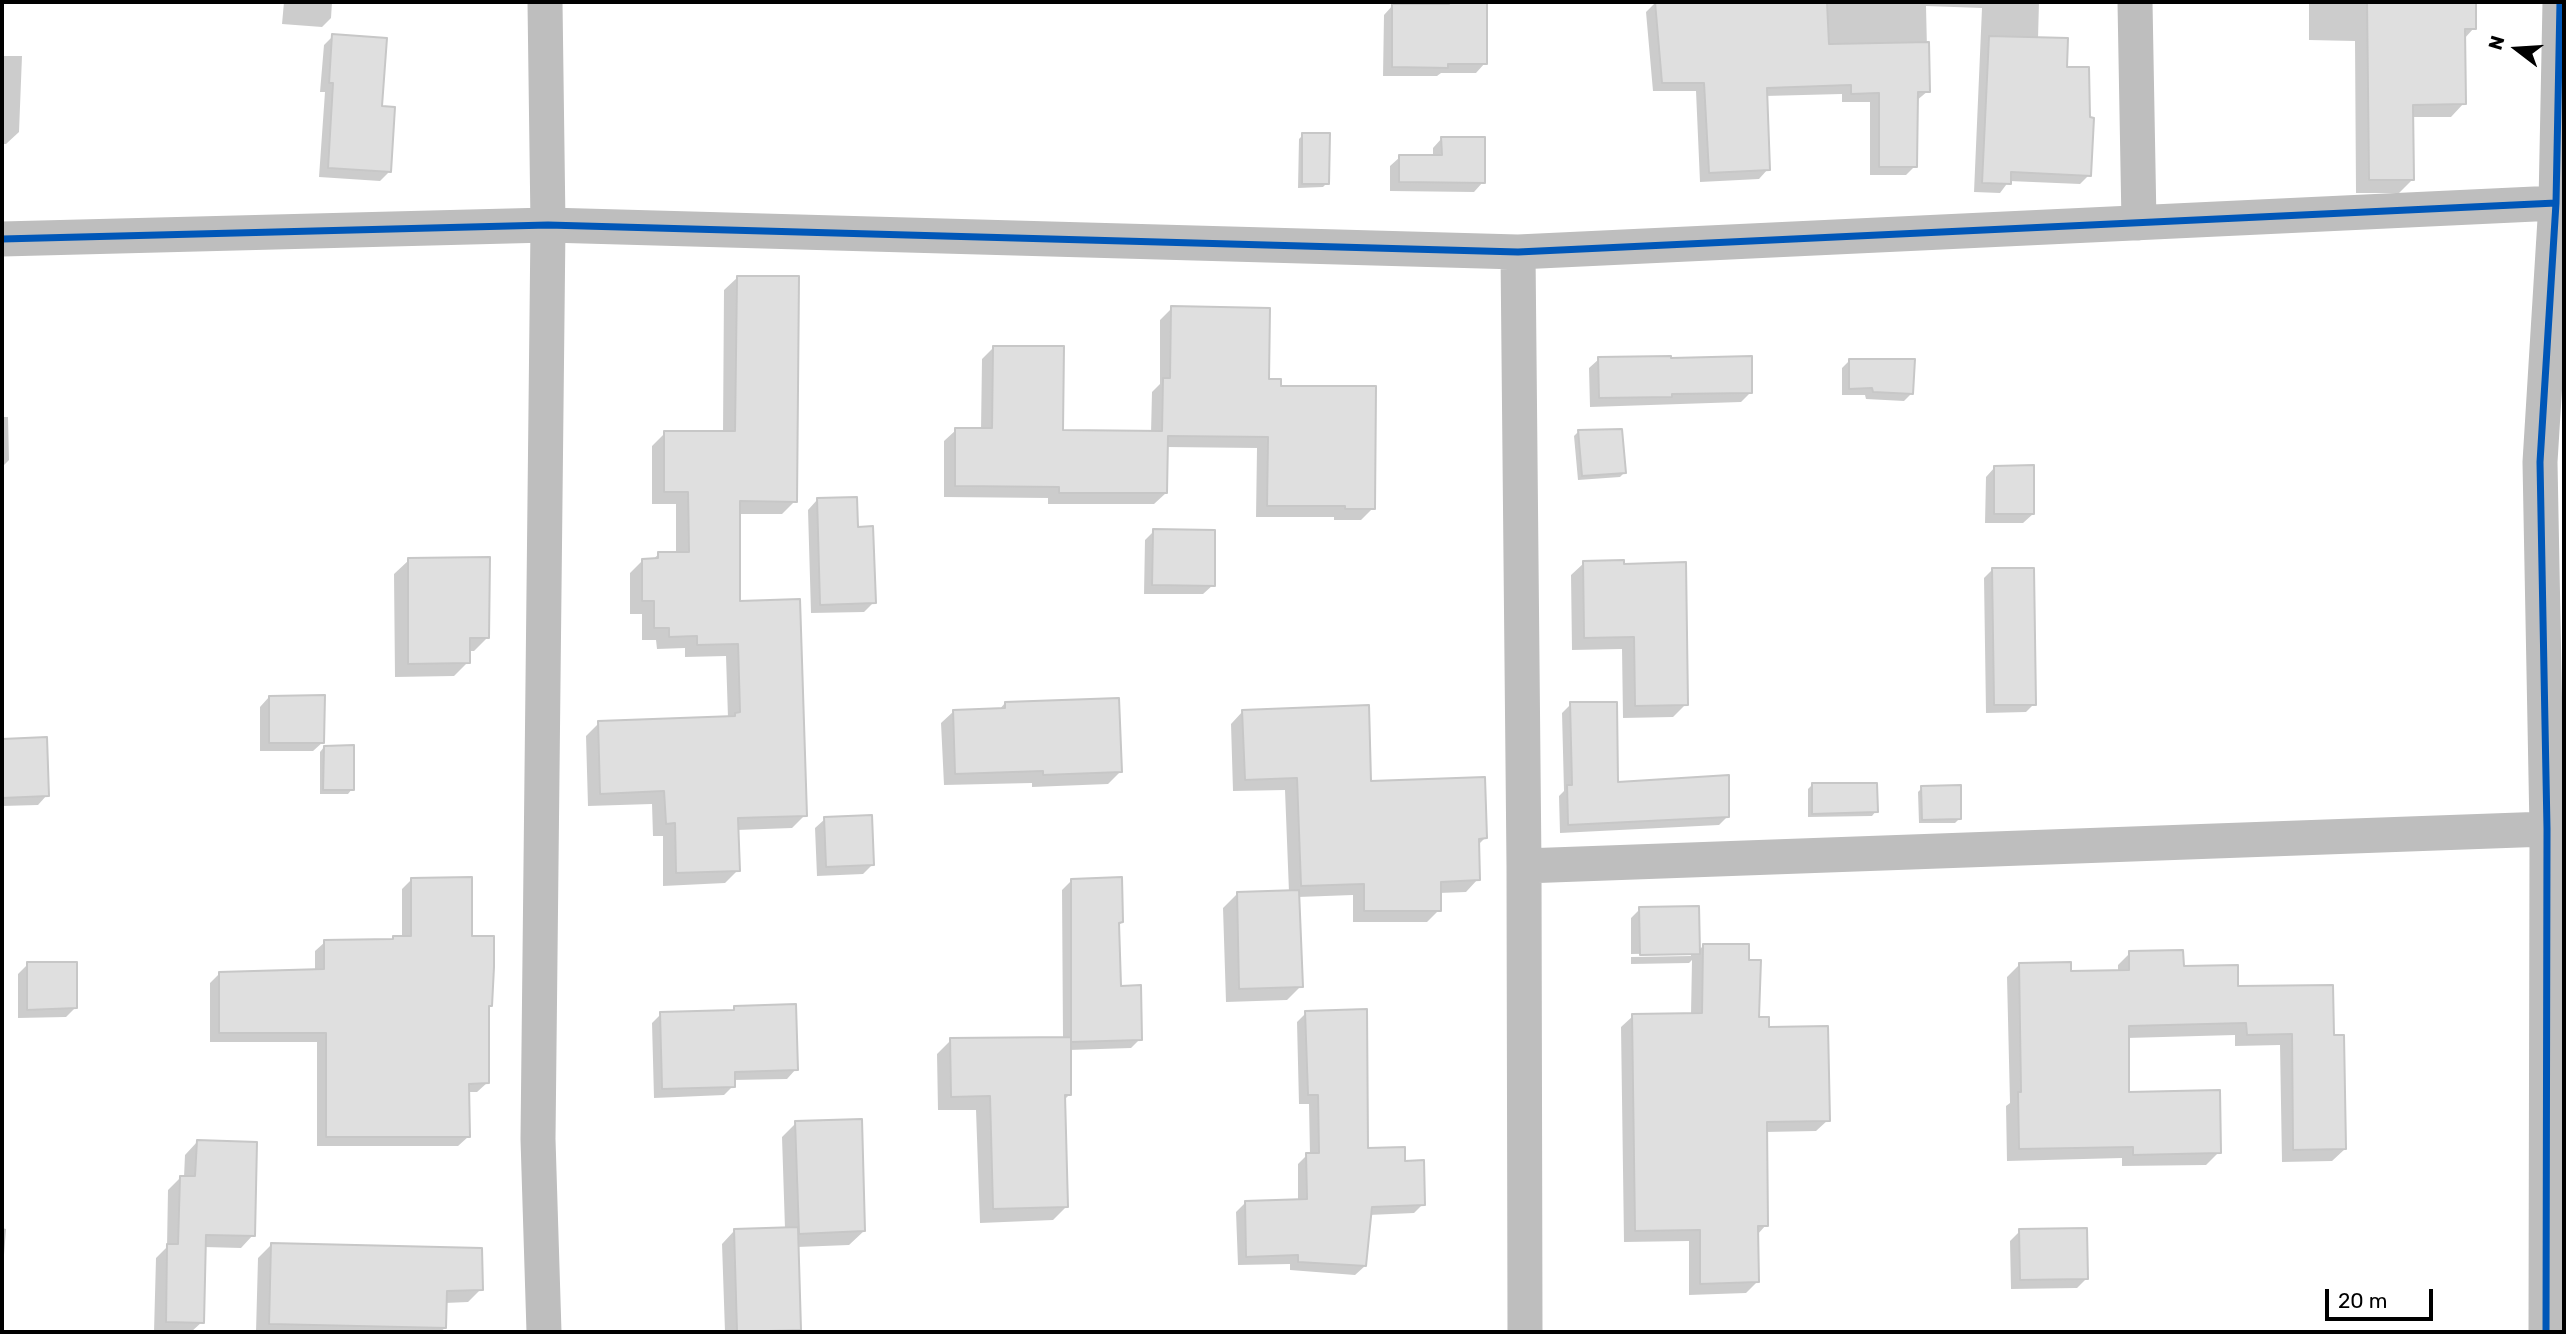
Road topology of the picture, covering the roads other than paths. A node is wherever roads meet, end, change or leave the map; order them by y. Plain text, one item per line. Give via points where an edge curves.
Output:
1 (545, 2) edge
2 (2135, 2) edge
3 (2560, 2) edge
4 (2556, 203) junction
5 (2139, 223) junction
6 (548, 225) junction
7 (2, 239) edge
8 (1518, 252) junction
9 (2552, 463) edge
10 (2547, 829) junction
11 (1524, 866) junction
12 (544, 1332) edge
13 (1525, 1332) edge
14 (2546, 1332) edge

1 - 6 street
2 - 5 street
3 - 4 street
4 - 5 street
4 - 9 street
5 - 8 street
6 - 7 street
6 - 8 street
6 - 12 street via 538,1139
8 - 11 street
9 - 10 street
10 - 11 street
10 - 14 street
11 - 13 street

